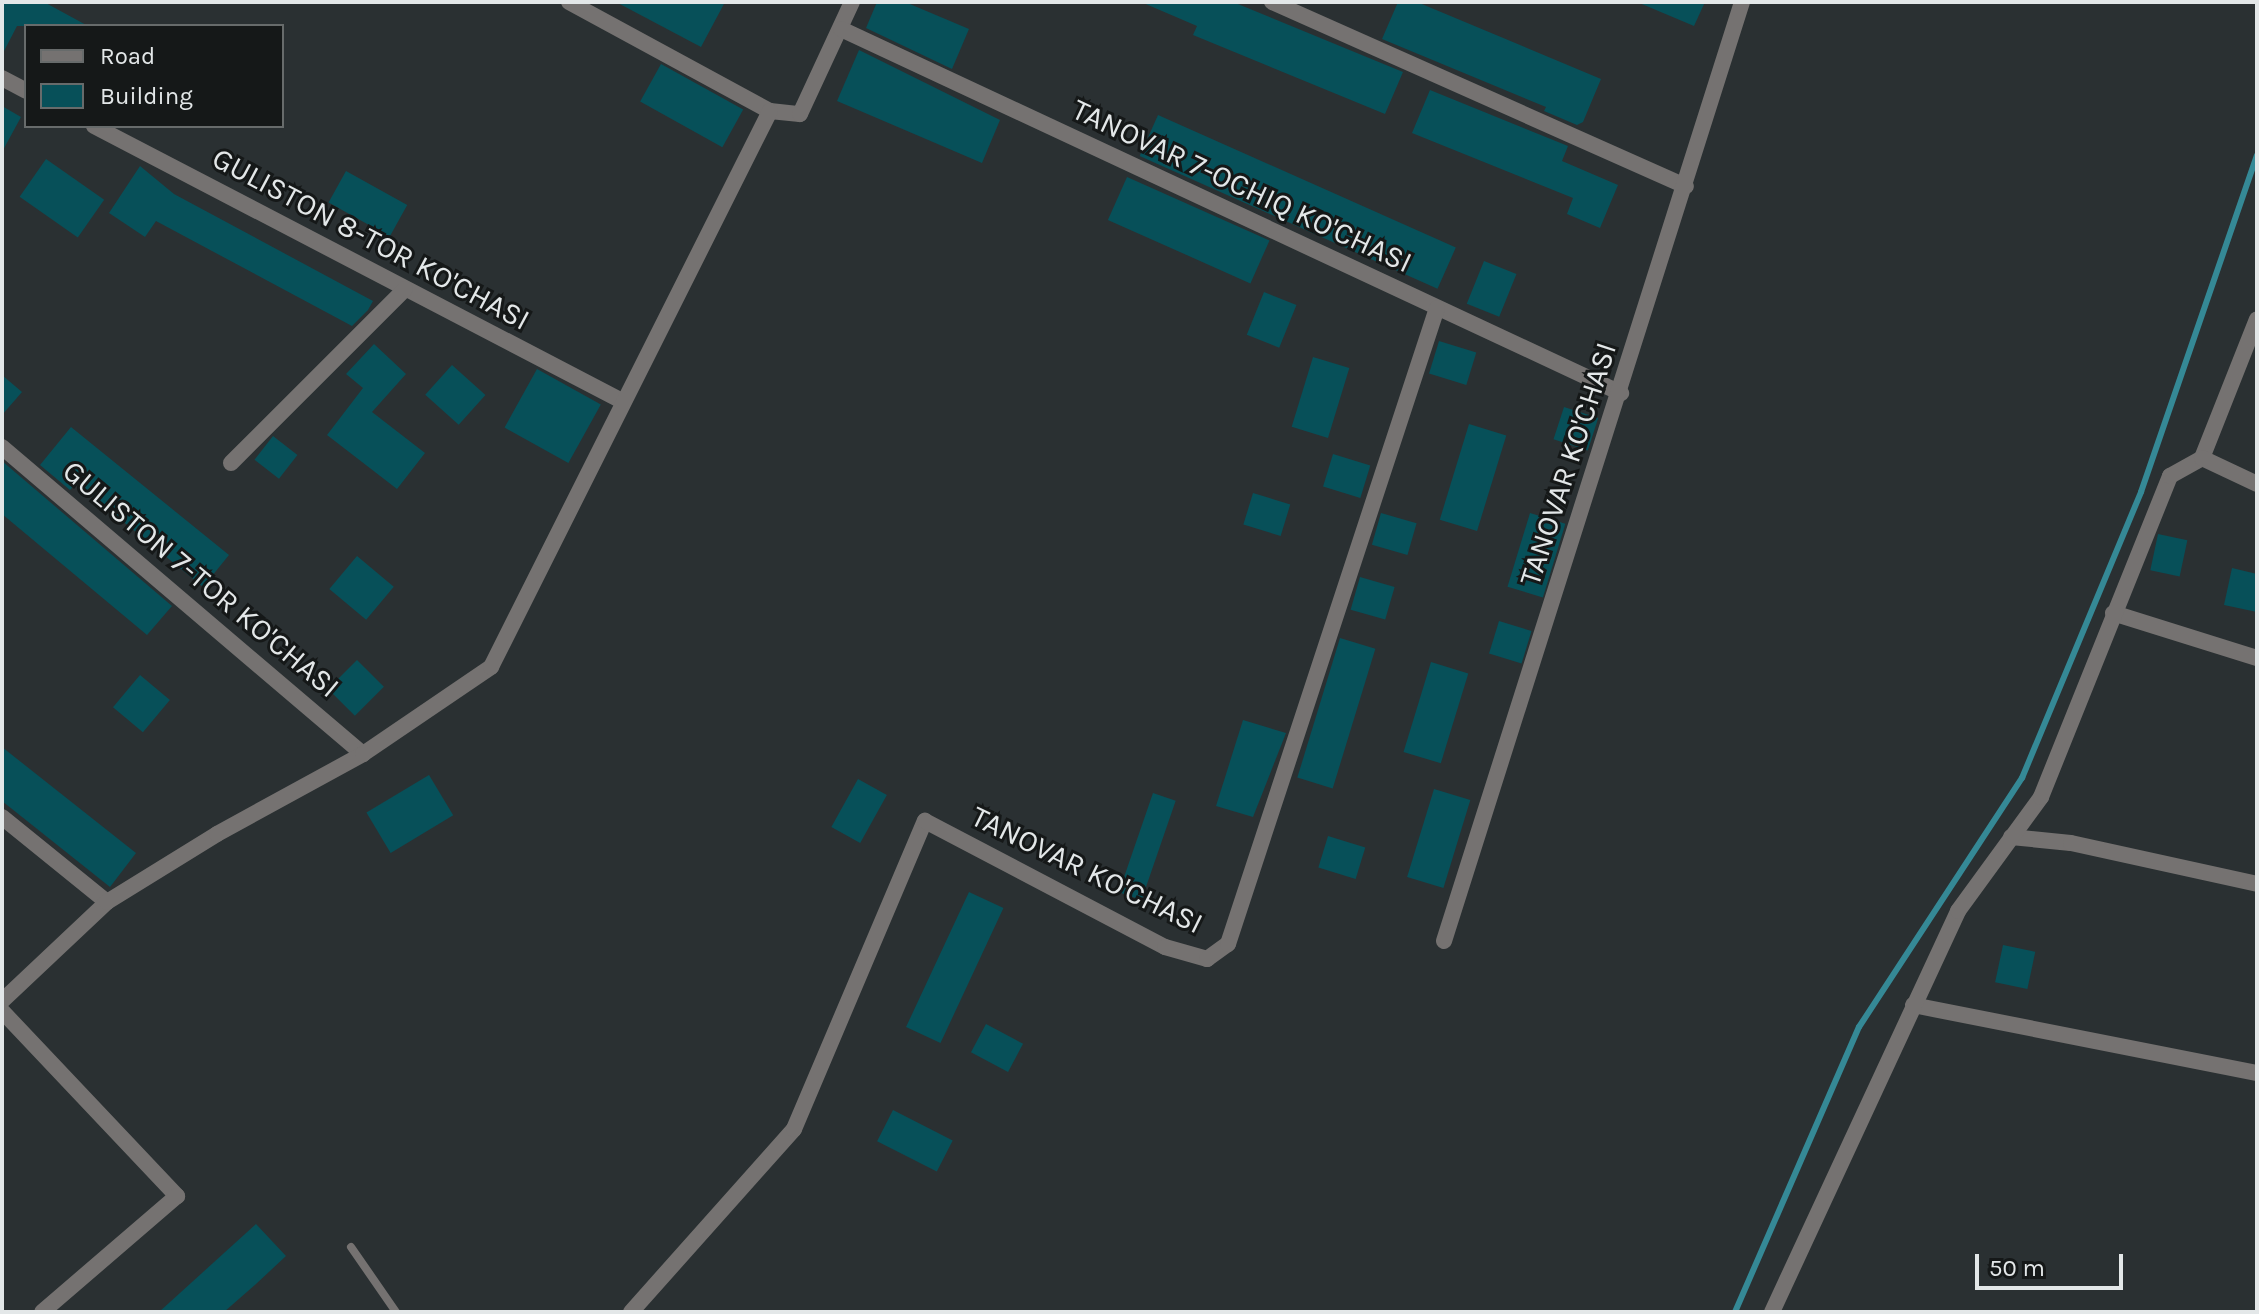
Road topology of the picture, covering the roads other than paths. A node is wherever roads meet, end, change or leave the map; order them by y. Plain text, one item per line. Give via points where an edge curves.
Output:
1 (569, 2) edge
2 (852, 2) edge
3 (1272, 2) edge
4 (1742, 2) edge
5 (841, 29) junction
6 (2, 78) edge
7 (24, 90) edge
8 (770, 111) junction
9 (98, 128) edge
10 (1686, 186) junction
11 (405, 289) junction
12 (1437, 308) junction
13 (2257, 319) edge
14 (1621, 393) junction
15 (622, 401) junction
16 (2, 447) edge
17 (2202, 458) junction
18 (231, 463) dead end
19 (2257, 484) edge
20 (2113, 613) junction
21 (2257, 658) edge
22 (363, 754) junction
23 (2, 817) edge
24 (2011, 837) junction
25 (2257, 884) edge
26 (107, 902) junction
27 (1444, 941) dead end
28 (2, 1001) edge
29 (1913, 1005) junction
30 (2, 1011) edge
31 (2257, 1073) edge
32 (351, 1247) dead end
33 (42, 1312) edge
34 (396, 1312) edge
35 (631, 1312) edge
36 (1772, 1312) edge

1 - 8 street
2 - 5 street
3 - 10 street
4 - 10 street, TANOVAR KO'CHASI
5 - 8 street via 800,114
5 - 12 street, TANOVAR 7-OCHIQ KO'CHASI
6 - 7 street
8 - 15 street
9 - 11 street, GULISTON 8-TOR KO'CHASI
10 - 14 street, TANOVAR KO'CHASI
11 - 15 street, GULISTON 8-TOR KO'CHASI
11 - 18 street
12 - 14 street, TANOVAR 7-OCHIQ KO'CHASI
12 - 35 street, TANOVAR KO'CHASI via 1228,944 1207,959 1165,947 925,821 794,1129
13 - 17 street
14 - 27 street, TANOVAR KO'CHASI
15 - 22 street via 491,667
16 - 22 street, GULISTON 7-TOR KO'CHASI
17 - 19 street
17 - 20 street via 2170,476
20 - 21 street
20 - 24 street via 2041,797
22 - 26 street
23 - 26 street
24 - 25 street via 2071,843
24 - 29 street via 1958,911
26 - 28 street
29 - 31 street
29 - 36 street
30 - 33 street via 177,1196
32 - 34 lane

